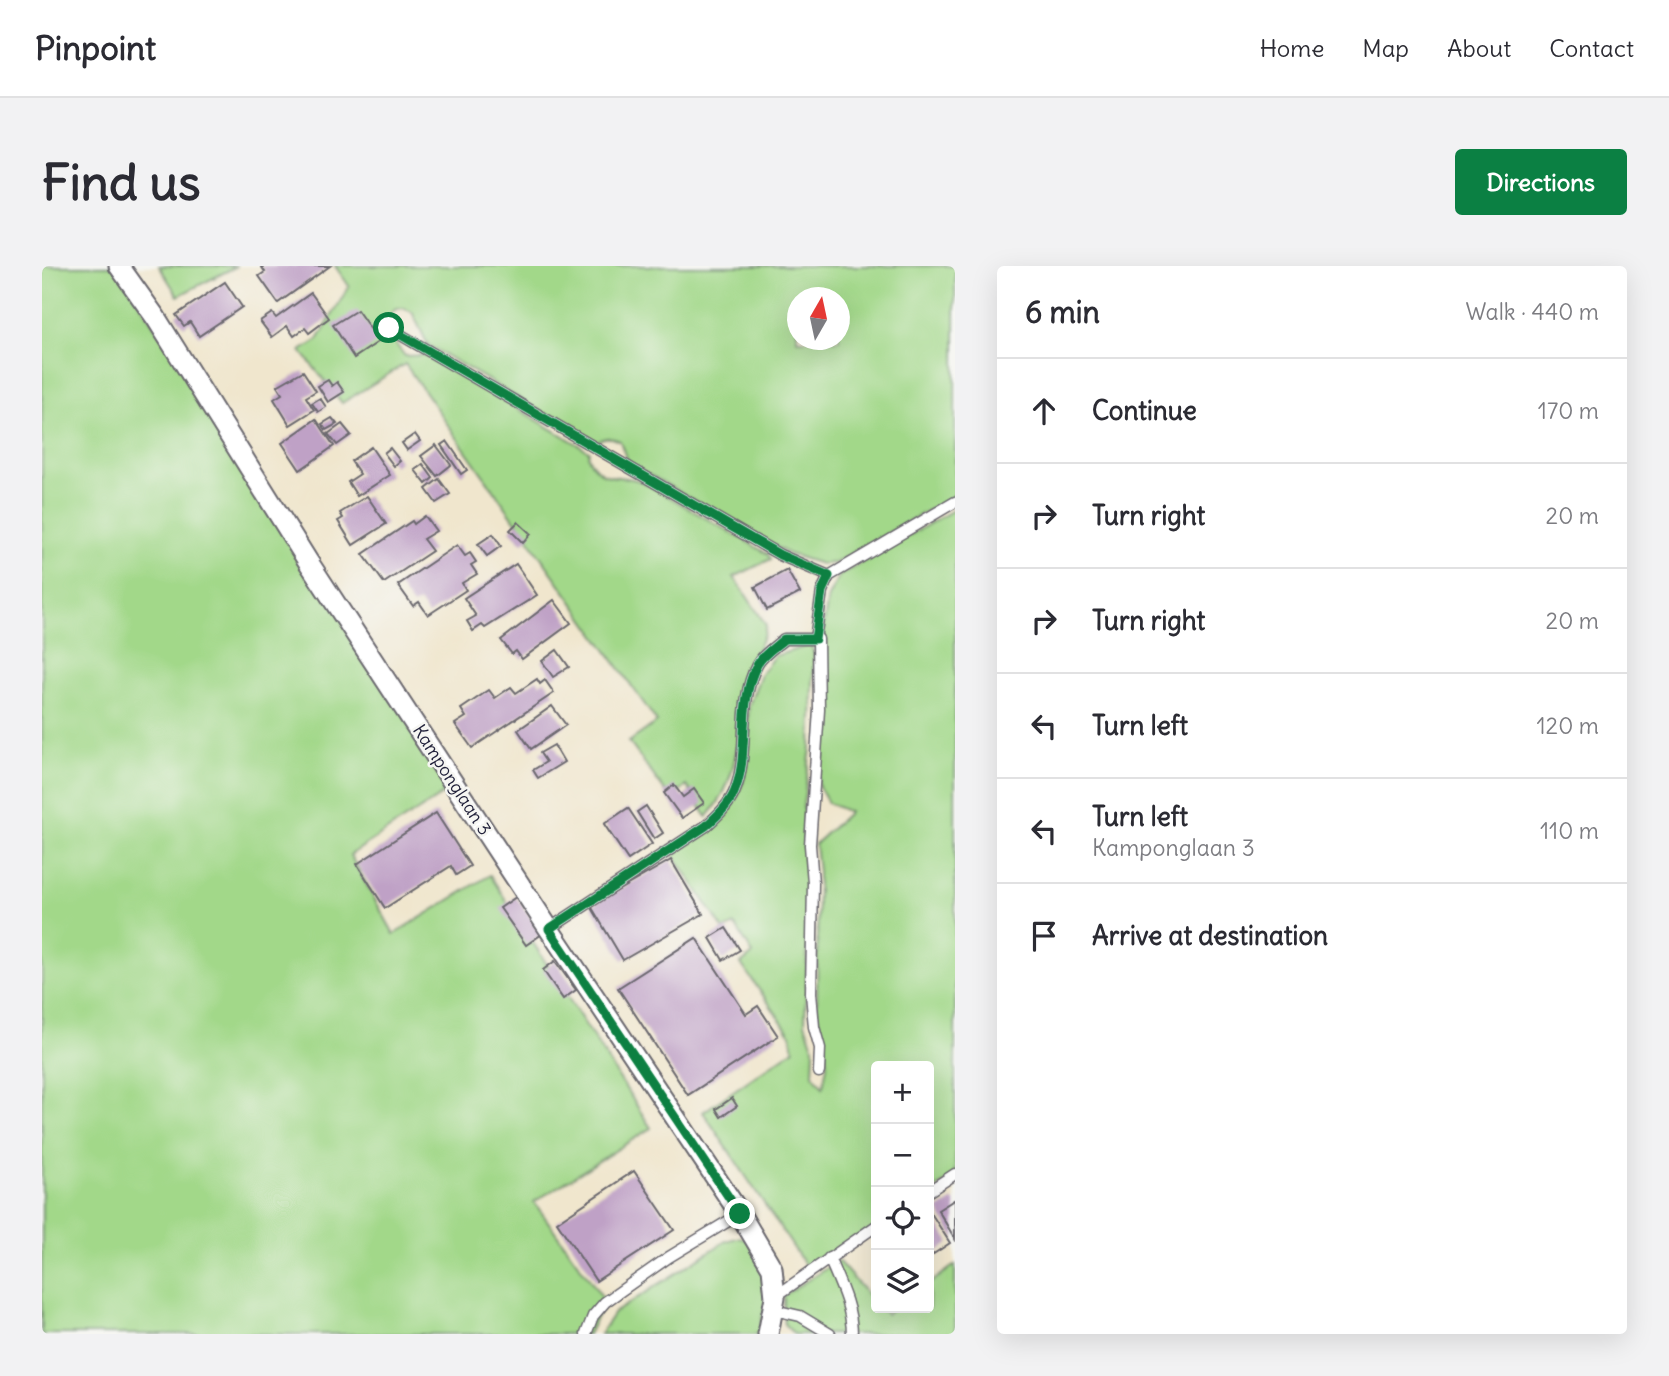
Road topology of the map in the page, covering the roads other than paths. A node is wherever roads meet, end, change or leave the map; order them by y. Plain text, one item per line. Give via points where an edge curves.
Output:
1 (119, 266) edge
2 (389, 328) dead end
3 (955, 502) edge
4 (829, 576) junction
5 (815, 639) junction
6 (549, 929) junction
7 (819, 1072) dead end
8 (955, 1174) edge
9 (934, 1188) edge
10 (740, 1214) junction
11 (871, 1229) edge
12 (829, 1258) junction
13 (775, 1303) junction
14 (586, 1334) edge
15 (768, 1334) edge
16 (830, 1334) edge
17 (852, 1334) edge

1 - 6 street, Kamponglaan 3
2 - 4 lane via 780,555
3 - 4 lane
4 - 5 lane via 822,591
5 - 6 lane via 784,639 757,664 746,701 738,776 722,811
5 - 7 lane via 818,710 810,845 811,993
6 - 10 street, Kamponglaan 3
8 - 9 lane
10 - 13 street, Kamponglaan 3 via 772,1268
10 - 14 lane via 605,1302
11 - 12 lane
12 - 13 lane
12 - 17 lane via 845,1296
13 - 15 street
13 - 16 lane

